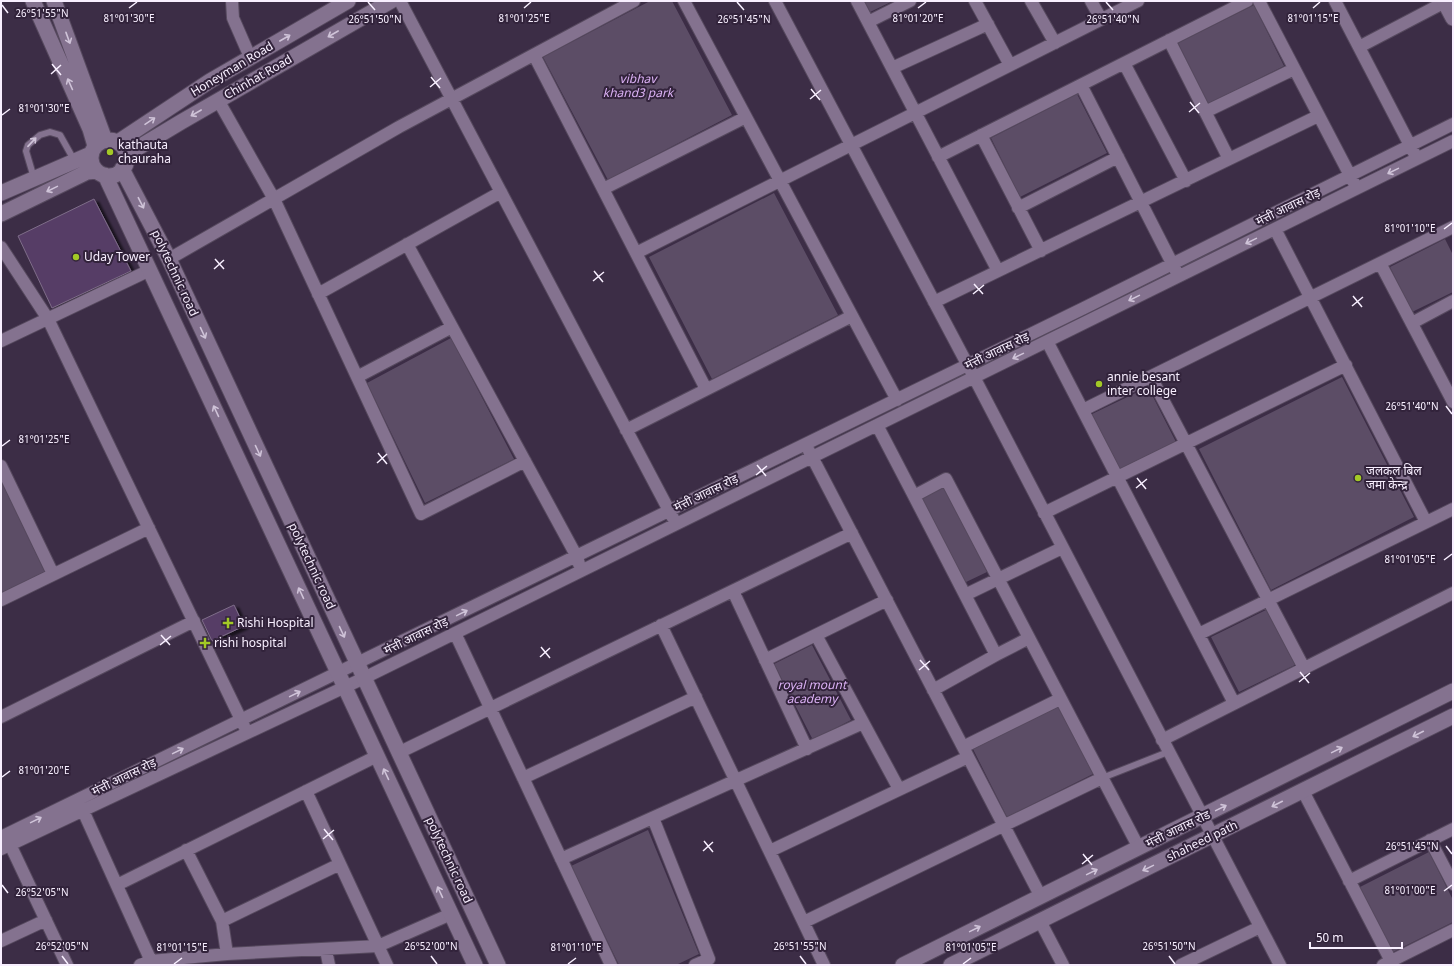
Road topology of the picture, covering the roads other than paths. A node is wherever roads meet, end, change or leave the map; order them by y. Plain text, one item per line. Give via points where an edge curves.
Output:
1 (33, 1) edge
2 (54, 1) edge
3 (232, 1) edge
4 (348, 1) edge
5 (391, 1) edge
6 (400, 1) edge
7 (634, 1) edge
8 (684, 1) edge
9 (775, 1) edge
10 (857, 1) edge
11 (910, 1) edge
12 (975, 1) edge
13 (1031, 1) edge
14 (1091, 1) edge
15 (1138, 1) edge
16 (1247, 1) edge
17 (1259, 1) edge
18 (1335, 1) edge
19 (1444, 1) edge
20 (1453, 18) edge
21 (1101, 20) junction
22 (868, 22) junction
23 (988, 24) junction
24 (1169, 40) junction
25 (1055, 43) junction
26 (1359, 47) junction
27 (534, 55) junction
28 (250, 57) junction
29 (1124, 63) junction
30 (1010, 65) junction
31 (892, 68) junction
32 (1294, 69) junction
33 (1081, 85) junction
34 (452, 99) junction
35 (218, 100) junction
36 (1206, 112) junction
37 (915, 113) junction
38 (1318, 116) junction
39 (746, 117) junction
40 (1453, 124) edge
41 (981, 135) junction
42 (1453, 141) edge
43 (851, 145) junction
44 (102, 146) junction
45 (1410, 146) junction
46 (938, 157) junction
47 (1118, 157) junction
48 (1229, 159) junction
49 (1417, 159) junction
50 (74, 160) junction
51 (124, 162) junction
52 (96, 173) junction
53 (1349, 176) junction
54 (34, 178) junction
55 (1186, 180) junction
56 (780, 181) junction
57 (1358, 188) junction
58 (603, 189) junction
59 (501, 192) junction
60 (1, 193) edge
61 (274, 199) junction
62 (1141, 202) junction
63 (1018, 208) junction
64 (1, 214) edge
65 (1276, 228) junction
66 (1452, 230) edge
67 (407, 244) junction
68 (1, 247) edge
69 (1041, 251) junction
70 (636, 253) junction
71 (169, 258) junction
72 (1380, 263) junction
73 (1173, 264) junction
74 (150, 270) junction
75 (998, 271) junction
76 (1179, 276) junction
77 (318, 294) junction
78 (1311, 297) junction
79 (1453, 301) edge
80 (934, 302) junction
81 (852, 316) junction
82 (48, 319) junction
83 (1412, 323) junction
84 (452, 327) junction
85 (1, 341) edge
86 (1047, 342) junction
87 (968, 365) junction
88 (1346, 365) junction
89 (974, 377) junction
90 (1151, 377) junction
91 (357, 378) junction
92 (706, 389) junction
93 (897, 400) junction
94 (1453, 402) edge
95 (1083, 410) junction
96 (877, 425) junction
97 (626, 430) junction
98 (806, 444) junction
99 (1186, 444) junction
100 (813, 457) junction
101 (525, 462) junction
102 (1, 466) edge
103 (1117, 477) junction
104 (914, 496) junction
105 (1453, 509) edge
106 (669, 512) junction
107 (1044, 513) junction
108 (1426, 522) junction
109 (676, 524) junction
110 (149, 528) junction
111 (852, 533) junction
112 (1062, 548) junction
113 (577, 557) junction
114 (581, 572) junction
115 (53, 574) junction
116 (998, 579) junction
117 (733, 591) junction
118 (1453, 593) edge
119 (965, 595) junction
120 (1, 600) edge
121 (887, 600) junction
122 (1268, 600) junction
123 (194, 621) junction
124 (661, 626) junction
125 (455, 633) junction
126 (1199, 634) junction
127 (816, 635) junction
128 (1029, 638) junction
129 (996, 655) junction
130 (765, 660) junction
131 (357, 664) junction
132 (1304, 668) junction
133 (338, 673) junction
134 (364, 678) junction
135 (345, 687) junction
136 (933, 690) junction
137 (1453, 691) edge
138 (696, 697) junction
139 (1060, 699) junction
140 (1234, 703) junction
141 (491, 708) junction
142 (1453, 716) edge
143 (1, 717) edge
144 (242, 720) junction
145 (863, 722) junction
146 (248, 733) junction
147 (1162, 740) junction
148 (807, 749) junction
149 (398, 752) junction
150 (966, 752) junction
151 (1168, 752) junction
152 (377, 756) junction
153 (523, 778) junction
154 (1102, 778) junction
155 (736, 781) junction
156 (899, 789) junction
157 (1303, 791) junction
158 (306, 792) junction
159 (80, 805) junction
160 (1202, 817) junction
161 (653, 818) junction
162 (1004, 826) junction
163 (1453, 829) edge
164 (1212, 837) junction
165 (1430, 840) junction
166 (5, 842) edge
167 (1139, 848) junction
168 (186, 850) junction
169 (770, 851) junction
170 (561, 859) junction
171 (340, 864) junction
172 (1349, 882) junction
173 (1453, 884) edge
174 (116, 885) junction
175 (1041, 897) junction
176 (451, 914) junction
177 (46, 920) junction
178 (222, 921) junction
179 (1040, 921) junction
180 (804, 922) junction
181 (1260, 927) junction
182 (1453, 930) edge
183 (1, 940) edge
184 (378, 946) junction
185 (326, 950) junction
186 (231, 958) edge
187 (209, 961) edge
188 (146, 963) edge
189 (1389, 964) edge
190 (67, 965) edge
191 (329, 965) edge
192 (387, 965) edge
193 (475, 965) edge
194 (498, 965) edge
195 (611, 965) edge
196 (695, 965) edge
197 (824, 965) edge
198 (903, 965) edge
199 (951, 965) edge
200 (1063, 965) edge
201 (1181, 965) edge
202 (1280, 965) edge

44 -> 1 street via 90,129
2 -> 44 street
3 - 28 street via 233,18
28 -> 4 street, Honeyman Road
5 -> 35 street, Chinhat Road
6 - 34 street
7 - 27 street
8 - 39 street
9 - 43 street
10 - 22 street
11 - 22 street
12 - 23 street
13 - 25 street
14 - 21 street
15 - 21 street
16 - 24 street
17 - 32 street
18 - 26 street
19 - 20 street
19 - 26 street
21 - 25 street
22 - 31 street
23 - 30 street
23 - 31 street
24 - 29 street
24 - 36 street
25 - 30 street
26 - 45 street
27 - 34 street
27 - 58 street
44 -> 28 street, Honeyman Road
29 - 33 street
29 - 55 street
30 - 37 street
31 - 37 street
32 - 36 street
32 - 38 street
33 - 41 street
33 - 47 street
34 - 59 street
34 - 61 street
35 -> 51 street, Chinhat Road
35 - 61 street
36 - 48 street
37 - 43 street
37 - 46 street
38 - 48 street
38 - 53 street
39 - 56 street
39 - 58 street
40 - 45 street, मंत्ती आवास रोड़
41 - 46 street
41 - 63 street
42 - 49 street
43 - 56 street
43 - 80 street
44 - 50 street, Honeyman Road
44 - 51 street via 124,148
44 - 52 street via 91,160
45 - 49 street
45 - 53 street, मंत्ती आवास रोड़
46 - 75 street
47 - 62 street
47 - 63 street
48 - 55 street
49 -> 57 street
50 - 54 street, Honeyman Road
54 -> 50 lane via 26,151 28,145 40,135 50,132 60,135
51 - 52 street via 112,176
51 -> 71 street, polytechnic road
52 -> 64 street
52 - 74 street
53 - 57 street
53 - 73 street, मंत्ती आवास रोड़
54 - 60 street, Honeyman Road
55 - 62 street
56 - 70 street
56 - 81 street
57 - 65 street
58 - 70 street
59 - 67 street
59 - 97 street
61 - 71 street
61 - 77 street
62 - 69 street
62 - 73 street
63 - 69 street
65 -> 76 street
65 - 78 street
66 - 72 street
67 - 77 street
67 - 84 street
68 - 82 street
69 - 75 street
70 - 92 street
71 -> 131 street, polytechnic road
72 - 78 street
72 - 83 street
73 - 76 street
73 - 87 street, मंत्ती आवास रोड़
74 - 82 street
133 -> 74 street
75 - 80 street
76 -> 86 street
77 - 91 street
78 - 88 street
78 - 90 street
79 - 83 street
80 - 87 street
81 - 92 street
81 - 93 street
82 - 85 street
82 - 110 street
83 - 94 street
84 - 91 street
84 - 101 street
86 -> 89 street
86 - 95 street
87 - 89 street
87 - 93 street, मंत्ती आवास रोड़
88 - 99 street
88 - 108 street
89 - 96 street
89 - 107 street
90 - 95 street
90 - 99 street
91 - 101 street via 420,514
92 - 97 street
93 - 98 street, मंत्ती आवास रोड़
95 - 103 street
96 - 100 street
96 - 104 street
97 - 106 street
98 - 100 street
98 - 106 street, मंत्ती आवास रोड़
99 - 103 street
99 - 122 street
100 - 109 street
100 - 111 street
101 - 113 street
102 - 115 street
103 - 107 street
103 - 126 street
104 - 116 street via 946,479
104 - 119 street
105 - 108 street
106 - 109 street
106 - 113 street, मंत्ती आवास रोड़
107 - 112 street
108 - 122 street
109 - 114 street
110 - 115 street
110 - 123 street
111 - 117 street
111 - 121 street
112 - 116 street
112 - 147 street
113 - 114 street
131 -> 113 street, मंत्ती आवास रोड़
114 - 125 street
115 - 120 street
116 - 119 street
116 - 128 street
117 - 124 street
117 - 130 street
118 - 132 street
119 - 129 street
121 - 127 street
121 - 136 street
122 - 126 street
122 - 132 street
123 - 143 street
123 - 144 street
124 - 138 street
124 - 141 street
125 - 134 street
125 - 141 street
126 - 140 street
127 - 130 street
127 - 145 street
128 - 129 street
128 - 139 street
129 - 136 street
130 - 148 street
131 - 133 street, मंत्ती आवास रोड़
131 - 134 street, polytechnic road
132 - 140 street
133 - 135 street
144 -> 133 street, मंत्ती आवास रोड़
134 - 135 street
134 - 149 street, polytechnic road
135 - 146 street
135 - 152 street
136 - 150 street
160 -> 137 street, मंत्ती आवास रोड
138 - 153 street
138 - 155 street
139 - 150 street
139 - 154 street
140 - 147 street
141 - 149 street
141 - 153 street
142 -> 157 street, shaheed path
144 - 146 street
159 -> 144 street, मंत्ती आवास रोड़
145 - 148 street
145 - 156 street
146 - 159 street
147 - 151 street
148 - 155 street
149 - 194 street, polytechnic road
150 - 156 street
150 - 162 street
151 - 154 lane
151 - 160 street
152 - 158 street
176 -> 152 street
153 - 170 street
154 - 162 street
154 - 167 street
155 - 161 street
155 - 169 street
156 - 169 street
157 -> 164 street, shaheed path
157 - 172 street
158 - 168 street
158 - 171 street
159 - 166 street, मंत्ती आवास रोड़
159 - 174 street
160 - 164 street
160 - 167 street, मंत्ती आवास रोड
161 - 170 street
161 - 196 street via 709,959
162 - 175 street
162 - 180 street
163 - 165 street
164 -> 179 street, shaheed path
164 - 181 street
165 - 172 street
165 - 173 street
166 - 177 street
175 -> 167 street, मंत्ती आवास रोड
168 - 174 street
168 - 178 street
169 - 180 street
170 - 195 street
171 - 178 street
171 - 184 street
172 - 189 street
174 - 188 street
198 -> 175 street, मंत्ती आवास रोड
176 - 184 street
176 - 193 street
177 - 183 street
177 - 190 street
178 - 186 street
179 - 199 street, shaheed path
179 - 200 street
180 - 197 street
181 - 201 street
181 - 202 street
182 - 189 street
184 - 185 street
184 - 192 street
185 - 186 street
185 - 191 street
186 - 187 street
187 - 188 street

